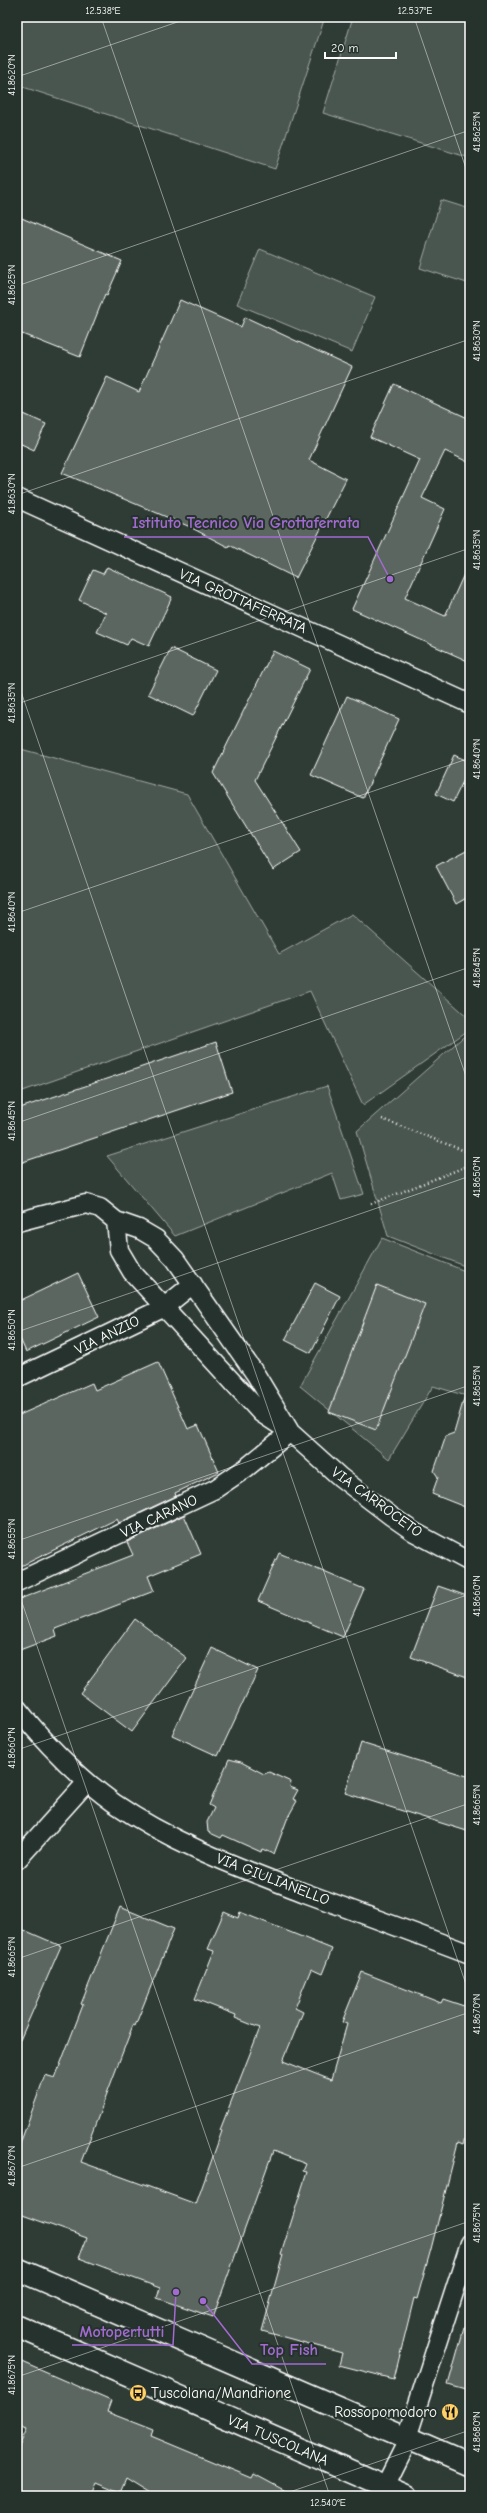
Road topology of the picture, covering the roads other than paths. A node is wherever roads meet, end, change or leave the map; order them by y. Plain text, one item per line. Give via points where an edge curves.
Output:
1 (17, 498) edge
2 (470, 704) edge
3 (116, 1221) junction
4 (17, 1222) edge
5 (193, 1284) junction
6 (163, 1308) junction
7 (17, 1378) edge
8 (290, 1432) junction
9 (470, 1562) edge
10 (17, 1582) edge
11 (17, 1708) edge
12 (87, 1782) junction
13 (17, 1860) edge
14 (470, 1954) edge
15 (470, 2243) edge
16 (17, 2269) edge
17 (463, 2292) edge
18 (17, 2326) edge
19 (406, 2437) junction
20 (470, 2465) edge
21 (385, 2486) junction
22 (408, 2496) edge

1 - 2 street, VIA GROTTAFERRATA
3 - 4 street, VIA CARROCETO via 100,1208 86,1204
3 - 5 street, VIA CARROCETO via 139,1229 156,1239
3 - 6 street, VIA CARROCETO via 118,1244 125,1263
5 - 6 street, VIA ANZIO
5 - 8 street, VIA CARROCETO via 267,1391
6 - 7 street, VIA ANZIO
6 - 8 street, VIA CARROCETO via 246,1399 261,1413
8 - 9 street, VIA CARROCETO via 340,1477 391,1516 414,1532
8 - 10 street, VIA CARANO via 246,1468 215,1488
11 - 12 street, VIA GIULIANELLO
12 - 13 street
12 - 14 street, VIA GIULIANELLO via 141,1819 210,1855
15 - 17 street
16 - 19 main road
17 - 19 street
18 - 21 main road, VIA TUSCOLANA
19 - 20 main road
19 - 21 street via 397,2465
21 - 22 main road, VIA TUSCOLANA

